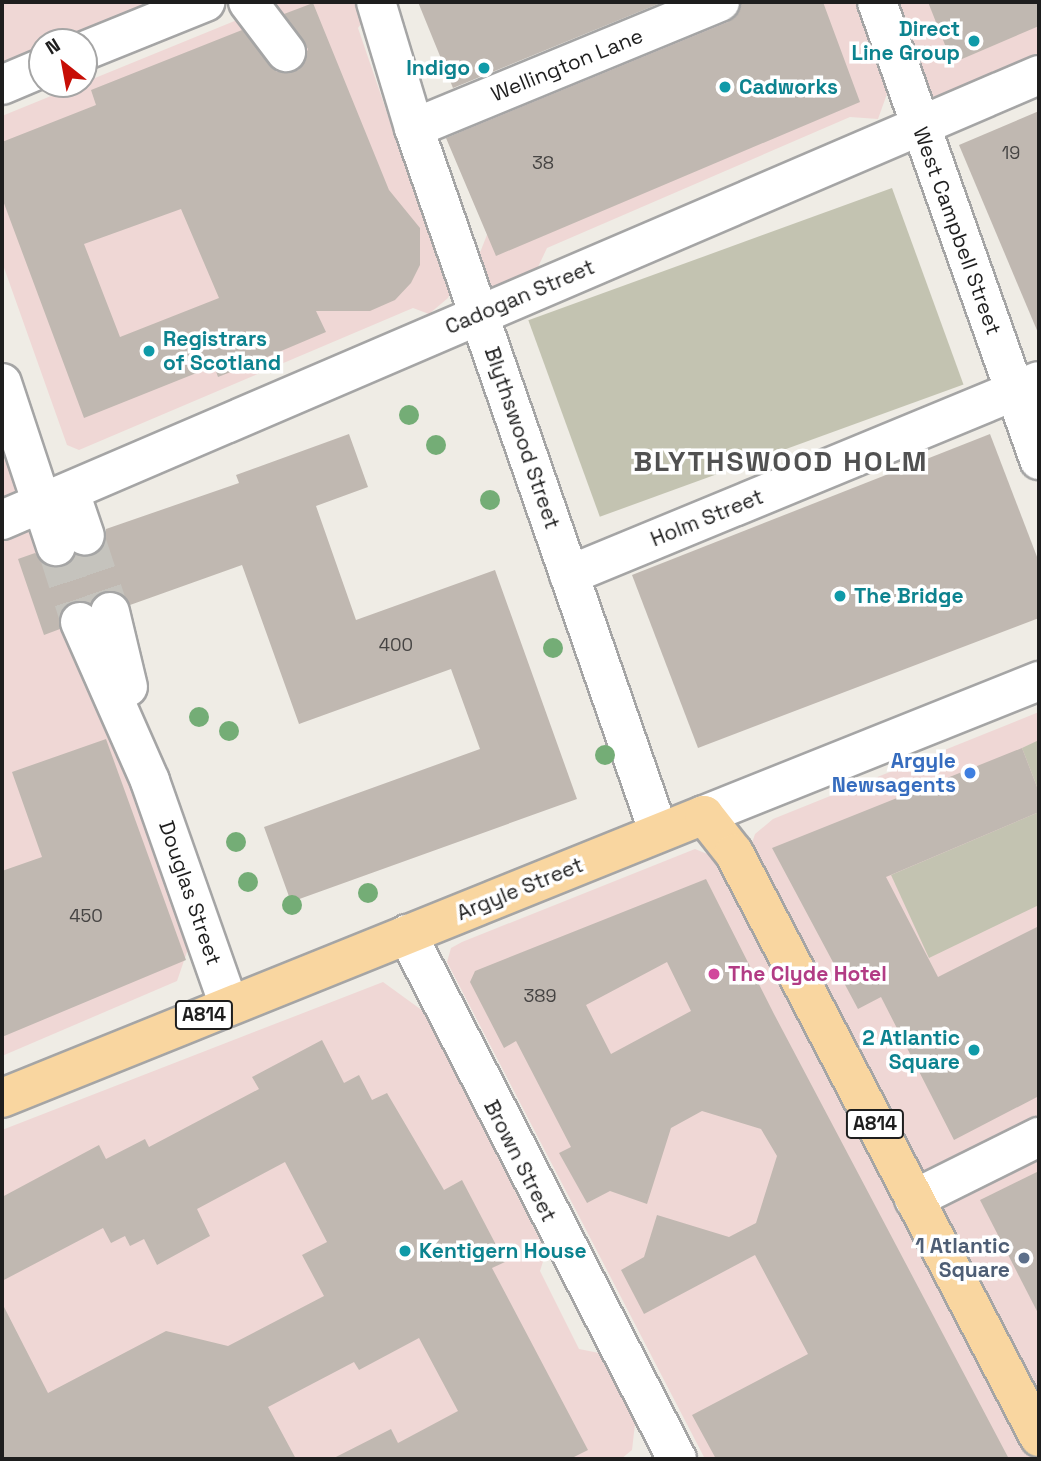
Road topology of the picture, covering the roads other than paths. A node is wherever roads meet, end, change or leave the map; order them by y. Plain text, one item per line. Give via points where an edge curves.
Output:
1 (202, 2) edge
2 (248, 2) edge
3 (376, 2) edge
4 (720, 2) edge
5 (877, 2) edge
6 (98, 45) edge
7 (286, 52) dead end
8 (28, 74) edge
9 (1039, 75) edge
10 (2, 85) edge
11 (919, 127) junction
12 (414, 128) junction
13 (479, 314) junction
14 (2, 383) edge
15 (1027, 386) edge
16 (1039, 460) edge
17 (56, 497) junction
18 (2, 520) edge
19 (71, 541) tunnel mouth
20 (569, 575) junction
21 (95, 617) tunnel mouth
22 (1039, 681) edge
23 (704, 815) junction
24 (659, 833) junction
25 (407, 934) junction
26 (229, 1005) junction
27 (2, 1098) edge
28 (1039, 1137) edge
29 (914, 1199) junction
30 (1039, 1437) edge
31 (677, 1459) edge

1 - 6 street
2 - 7 street
3 - 12 street, Blythswood Street
4 - 12 street, Wellington Lane
5 - 11 street, West Campbell Street
8 - 10 street
9 - 11 street, Cadogan Street
11 - 13 street, Cadogan Street
11 - 15 street, West Campbell Street
12 - 13 street, Blythswood Street
13 - 17 street, Cadogan Street
13 - 20 street, Blythswood Street
14 - 17 street
15 - 16 street, West Campbell Street
15 - 20 street, Holm Street
17 - 18 street, Cadogan Street
17 - 19 street
20 - 24 street, Blythswood Street
21 - 26 street, Douglas Street
22 - 23 street, Argyle Street
23 - 24 main road, Argyle Street / A814
23 - 29 main road, A814 via 734,853
24 - 25 main road, Argyle Street / A814
25 - 26 main road, Argyle Street / A814
25 - 31 street, Brown Street
26 - 27 main road, Argyle Street / A814
28 - 29 street
29 - 30 main road, A814

